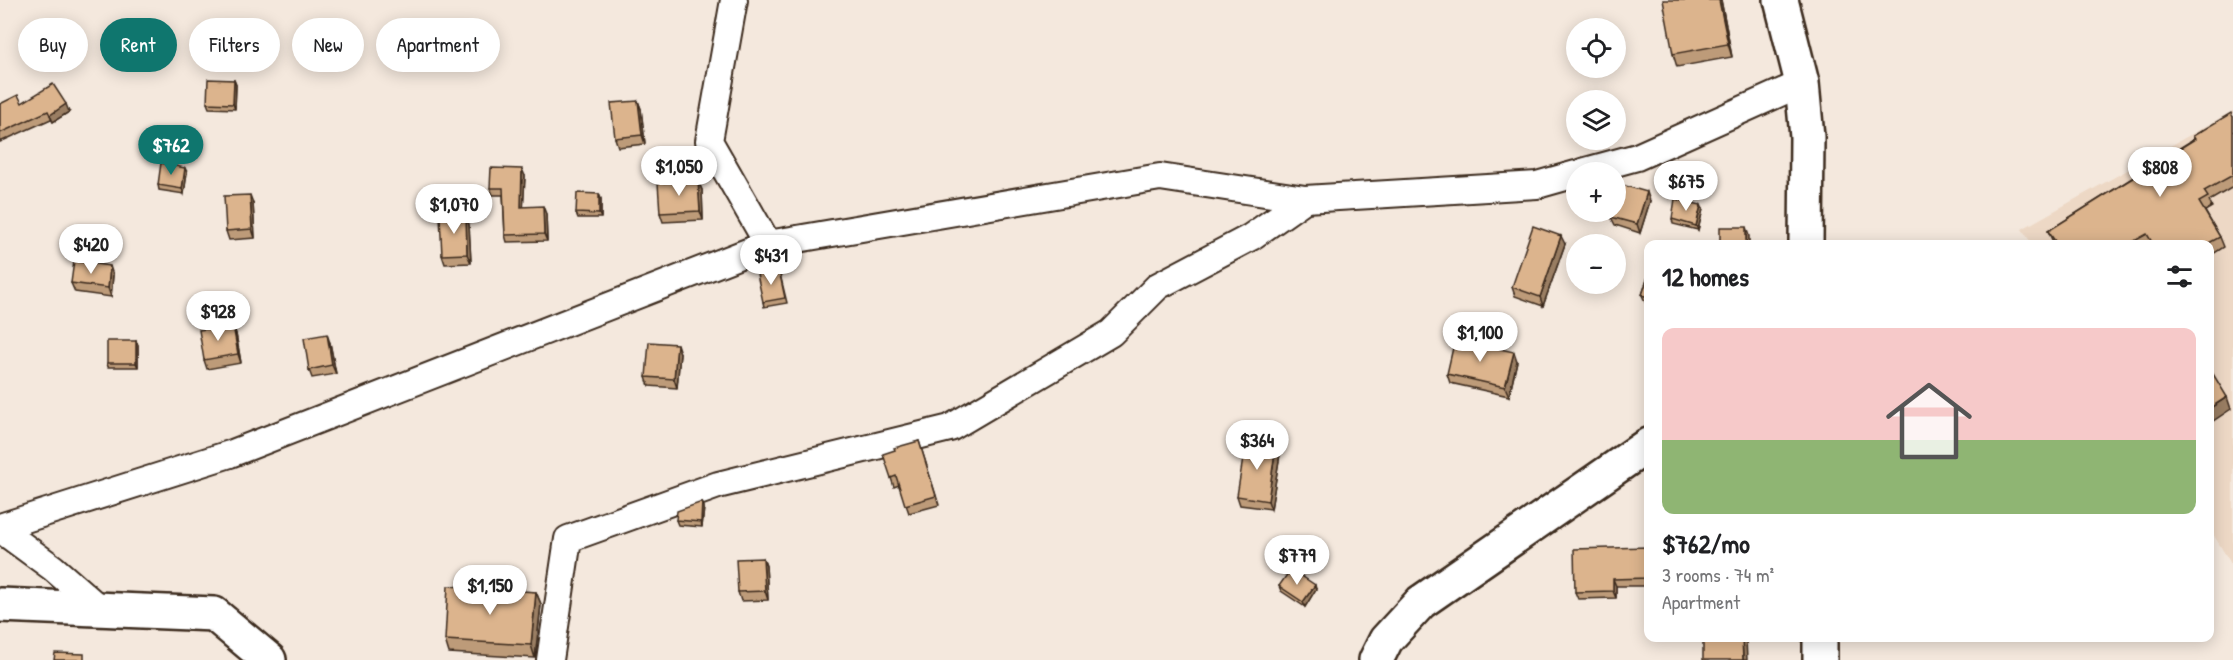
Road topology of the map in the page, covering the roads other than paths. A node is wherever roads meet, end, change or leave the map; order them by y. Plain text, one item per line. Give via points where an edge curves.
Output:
1 (734, 0) edge
2 (1781, 0) edge
3 (1802, 83) junction
4 (1619, 162) edge
5 (1566, 177) edge
6 (1305, 199) junction
7 (1806, 240) edge
8 (768, 244) junction
9 (1644, 448) edge
10 (0, 528) edge
11 (0, 605) edge
12 (101, 610) junction
13 (1820, 642) edge
14 (269, 660) edge
15 (550, 660) edge
16 (1376, 660) edge
17 (1820, 660) edge

1 - 8 street via 709,141
2 - 3 street
3 - 4 street
3 - 7 street via 1807,137
5 - 6 street via 1537,185
6 - 8 street via 1160,177
6 - 15 street via 1251,237 1158,286 1111,333 950,428 718,484 568,539
8 - 10 street via 230,454
9 - 16 street via 1421,602 1386,640
10 - 12 street
11 - 12 street
12 - 14 street via 214,614
13 - 17 street

